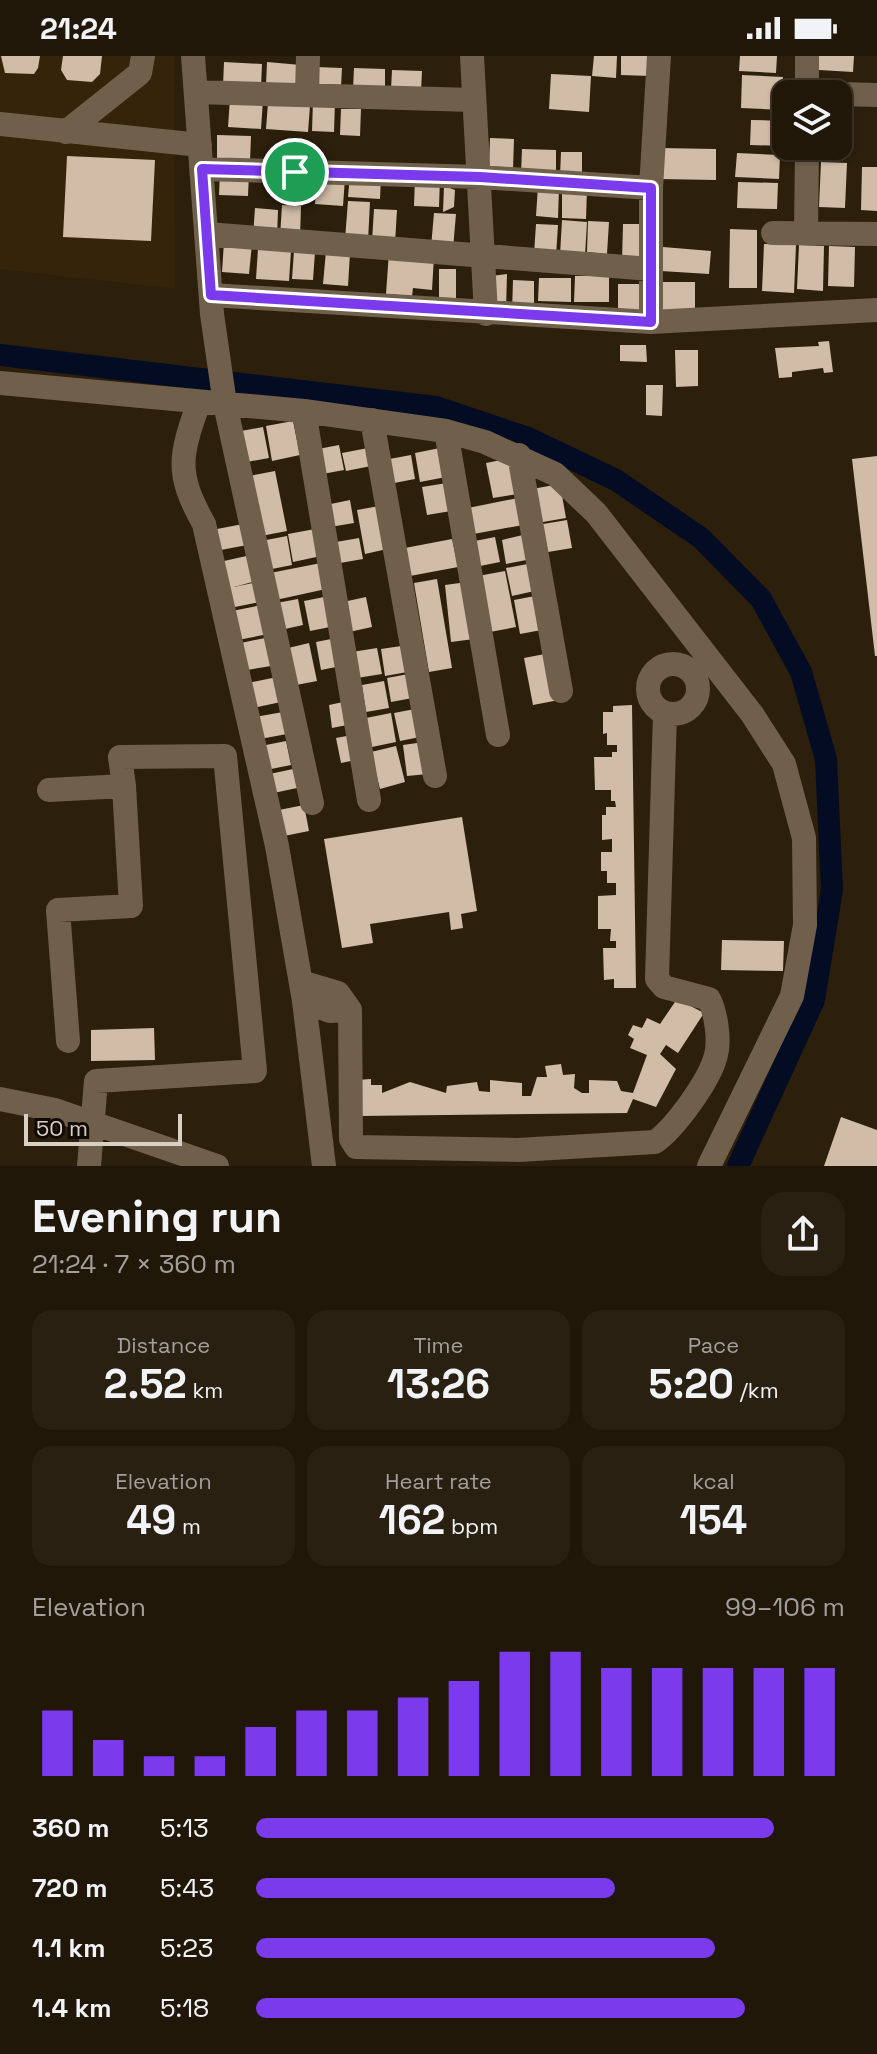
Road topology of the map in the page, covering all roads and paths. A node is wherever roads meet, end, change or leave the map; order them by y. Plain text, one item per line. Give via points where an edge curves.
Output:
1 (143, 56) edge
2 (193, 56) edge
3 (308, 56) edge
4 (472, 56) edge
5 (659, 56) edge
6 (807, 56) edge
7 (807, 80) edge
8 (196, 92) junction
9 (307, 94) junction
10 (852, 94) edge
11 (877, 95) edge
12 (473, 100) junction
13 (0, 124) edge
14 (66, 132) junction
15 (200, 145) junction
16 (807, 160) edge
17 (202, 169) junction
18 (480, 177) junction
19 (651, 188) junction
20 (773, 233) dead end
21 (806, 233) junction
22 (207, 234) junction
23 (877, 234) edge
24 (485, 257) junction
25 (651, 269) junction
26 (212, 305) junction
27 (877, 310) edge
28 (486, 314) junction
29 (651, 322) junction
30 (0, 383) edge
31 (224, 400) junction
32 (199, 402) junction
33 (304, 411) junction
34 (372, 420) junction
35 (446, 431) junction
36 (519, 455) junction
37 (561, 691) dead end
38 (665, 713) dead end
39 (498, 735) dead end
40 (435, 776) dead end
41 (124, 786) junction
42 (49, 790) dead end
43 (369, 800) dead end
44 (312, 803) dead end
45 (303, 991) junction
46 (68, 1041) dead end
47 (0, 1099) edge
48 (91, 1121) junction
49 (89, 1166) edge
50 (217, 1166) edge
51 (324, 1166) edge
52 (709, 1166) edge

1 - 14 street via 140,73
2 - 8 street
3 - 9 street
4 - 12 street
5 - 19 street
6 - 7 street
8 - 9 street
8 - 15 street
9 - 12 street
10 - 11 street
12 - 18 street
13 - 14 street
14 - 15 street
15 - 17 street
16 - 21 street
17 - 18 street
17 - 22 street
18 - 19 street
18 - 24 street
19 - 25 street
20 - 21 street
21 - 23 street
22 - 24 street
22 - 26 street
24 - 25 street
24 - 28 street
25 - 29 street
26 - 28 street
26 - 31 street
27 - 29 street
28 - 29 street
30 - 32 street
31 - 32 street
31 - 33 street
31 - 44 street
32 - 45 street via 182,450 189,495 204,524 277,846
33 - 34 street
33 - 43 street
34 - 35 street
34 - 40 street
35 - 36 street
35 - 39 street
36 - 37 street
36 - 52 street via 555,474 596,513 752,714 784,764 804,838 805,925 792,996
38 - 45 street via 657,979 664,987 709,999 717,1043 712,1066 674,1127 655,1142 518,1150 356,1147 351,1139 350,1010 330,1011
41 - 42 street
41 - 46 street via 131,906 58,910
41 - 48 street via 120,757 225,756 255,1071 96,1081
45 - 51 street
47 - 48 street
48 - 49 street
48 - 50 street

